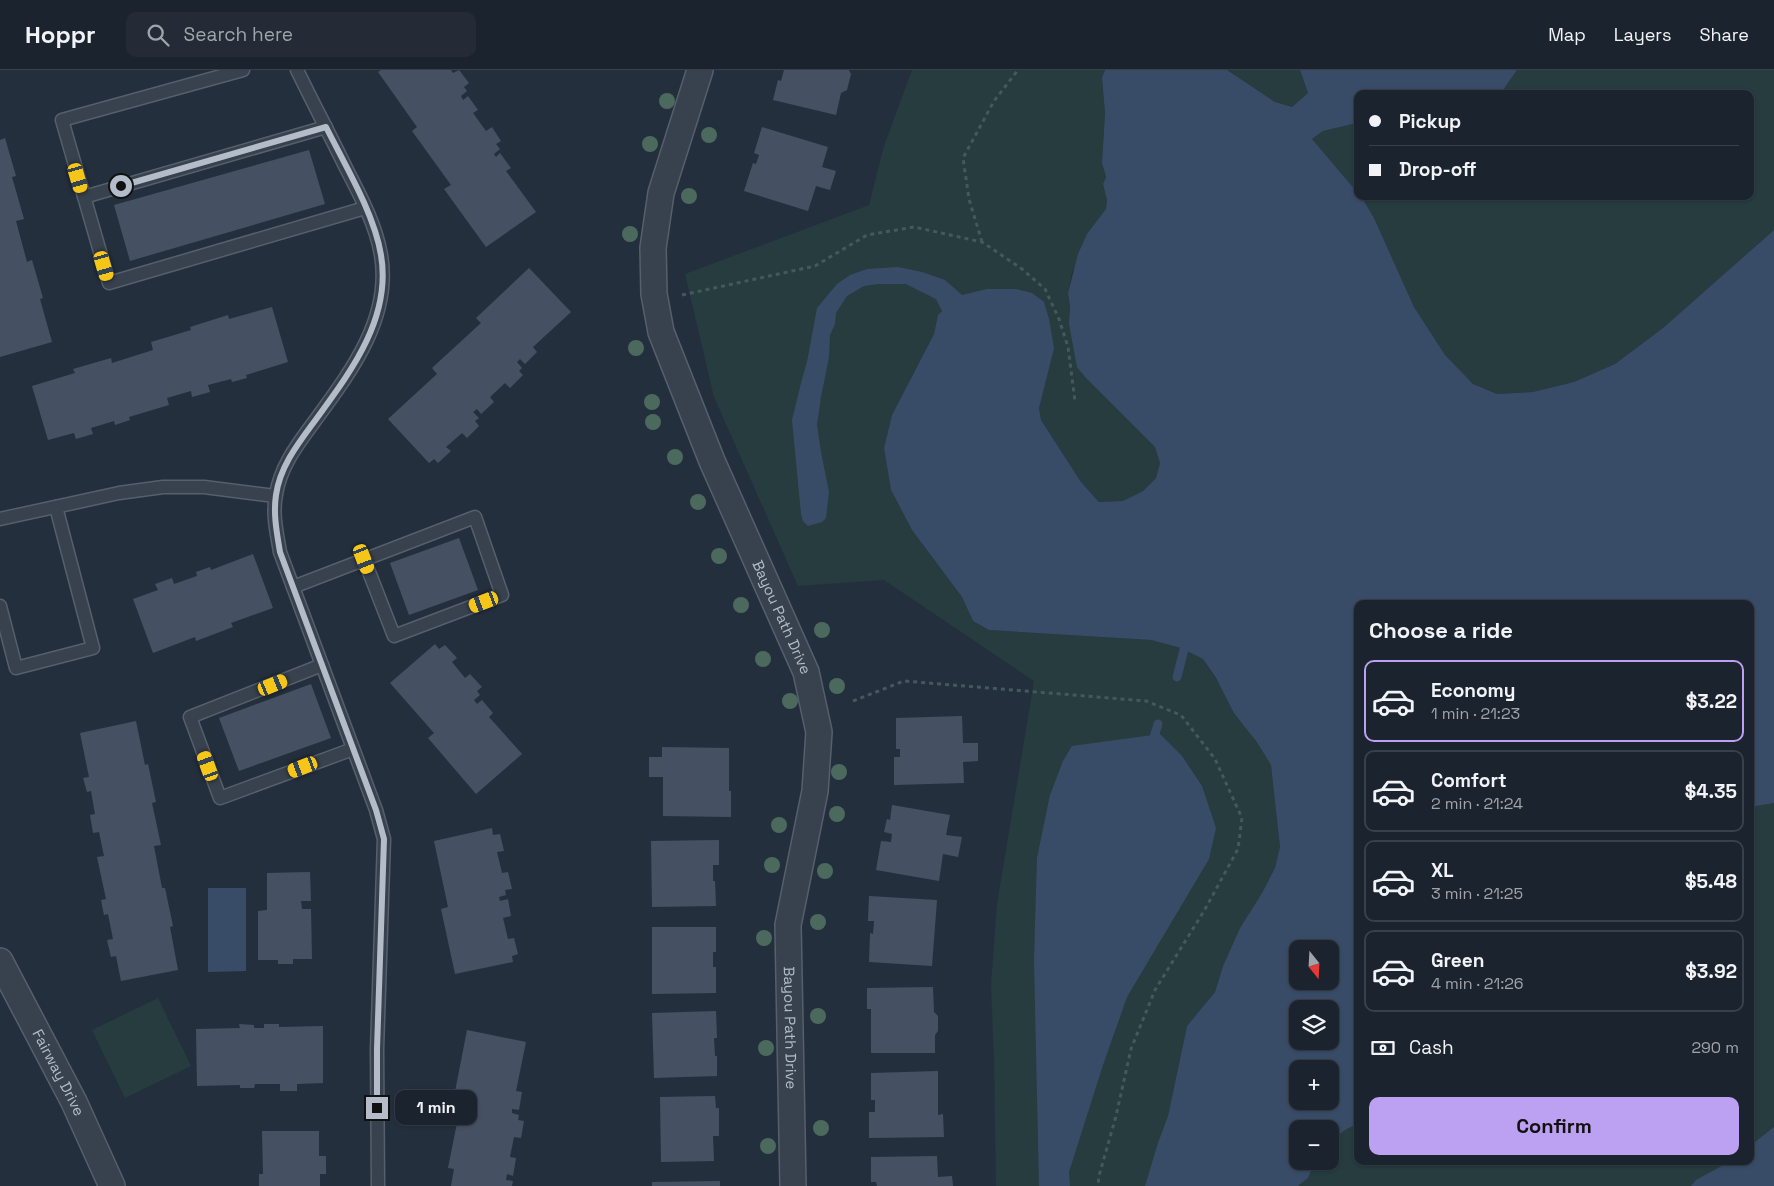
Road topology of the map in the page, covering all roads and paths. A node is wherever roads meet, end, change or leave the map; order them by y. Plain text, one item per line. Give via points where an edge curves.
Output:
1 (243, 70) edge
2 (297, 70) edge
3 (700, 70) edge
4 (1018, 70) edge
5 (326, 127) junction
6 (84, 197) junction
7 (365, 208) junction
8 (982, 242) junction
9 (679, 296) dead end
10 (1075, 401) dead end
11 (275, 496) junction
12 (56, 507) junction
13 (0, 519) edge
14 (364, 559) junction
15 (293, 587) junction
16 (0, 606) edge
17 (322, 665) junction
18 (854, 700) dead end
19 (353, 749) junction
20 (0, 961) edge
21 (112, 1186) edge
22 (378, 1186) edge
23 (793, 1186) edge
24 (1098, 1186) edge

1 - 6 lane via 62,120
2 - 5 lane
3 - 23 street, Bayou Path Drive via 661,193 653,248 654,294 661,332 712,461 806,672 819,732 815,790 788,925
4 - 8 path via 994,101 963,158 969,199
5 - 6 lane
5 - 7 lane
6 - 7 lane via 109,283
7 - 11 lane via 381,256 378,311 368,341 292,452
8 - 9 path via 914,227 867,236 815,266
8 - 10 path via 1045,289 1068,347
11 - 12 lane via 204,487 163,487
11 - 15 lane via 280,552
12 - 13 lane
12 - 16 lane via 93,648 16,668
14 - 14 lane via 475,517 502,595 394,636
14 - 15 lane
15 - 17 lane
17 - 19 lane
17 - 19 lane via 190,717 220,798
18 - 24 path via 904,680 1146,701 1182,715 1215,760 1242,818 1238,850 1155,990 1132,1049
19 - 22 lane via 384,839 377,1049
20 - 21 street, Fairway Drive via 74,1102

